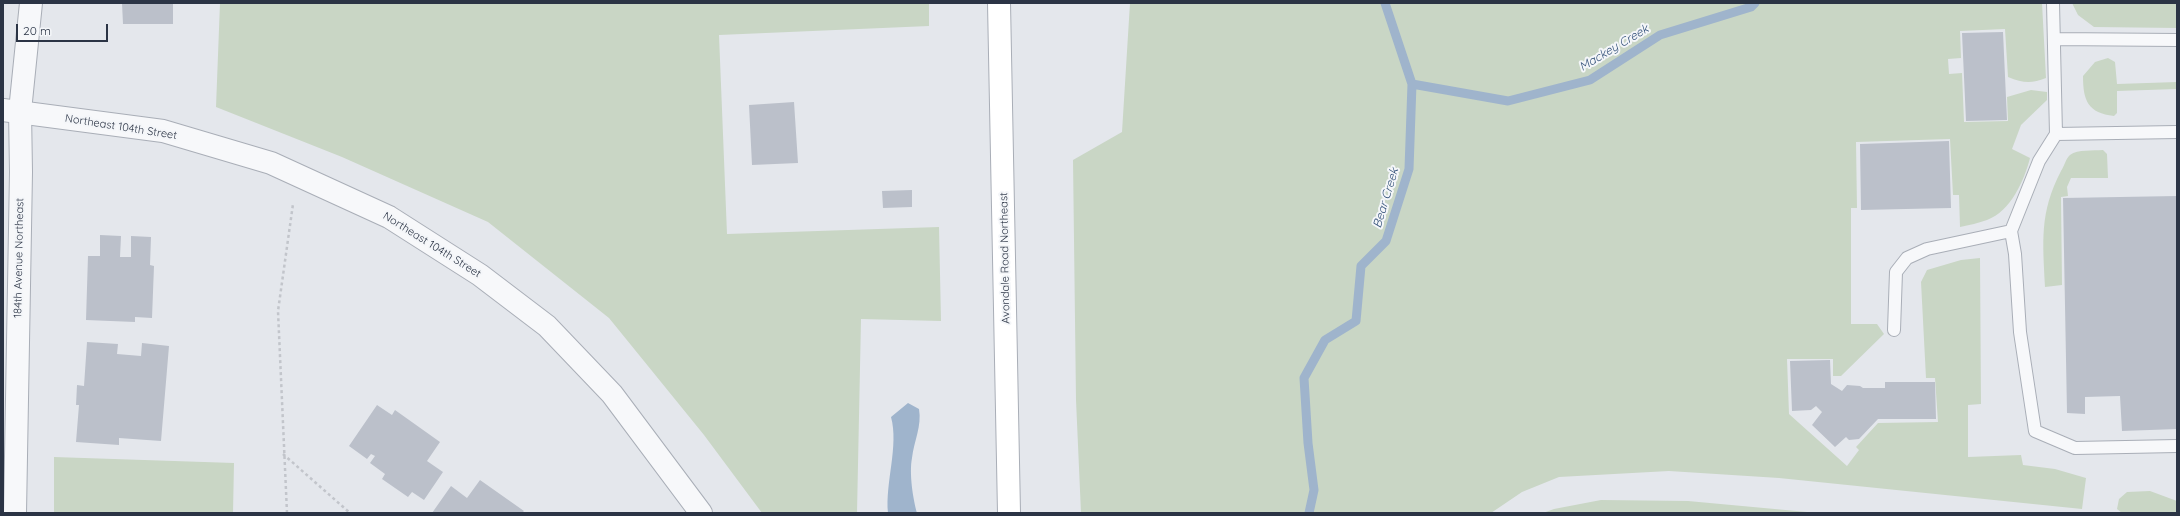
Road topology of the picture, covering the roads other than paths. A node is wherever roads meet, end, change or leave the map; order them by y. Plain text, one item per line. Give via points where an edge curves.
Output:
1 (31, 3) edge
2 (999, 3) edge
3 (2053, 3) edge
4 (2054, 39) junction
5 (2177, 40) edge
6 (11, 111) edge
7 (2177, 132) edge
8 (2056, 134) junction
9 (2011, 231) junction
10 (1894, 330) dead end
11 (10, 361) edge
12 (2177, 446) edge
13 (15, 513) edge
14 (701, 513) edge
15 (1009, 513) edge

1 - 6 street, 184th Avenue Northeast
2 - 15 main road, Avondale Road Northeast
3 - 4 lane
4 - 5 lane
4 - 8 lane
6 - 11 street, 184th Avenue Northeast via 21,172
6 - 14 street, Northeast 104th Street via 163,131 271,163 389,217 480,275 547,326 612,394
7 - 8 lane
8 - 9 lane via 2039,161
9 - 10 lane via 1927,249 1906,258 1896,272
9 - 12 lane via 2020,332 2035,431 2075,448
11 - 13 street, 184th Avenue Northeast

